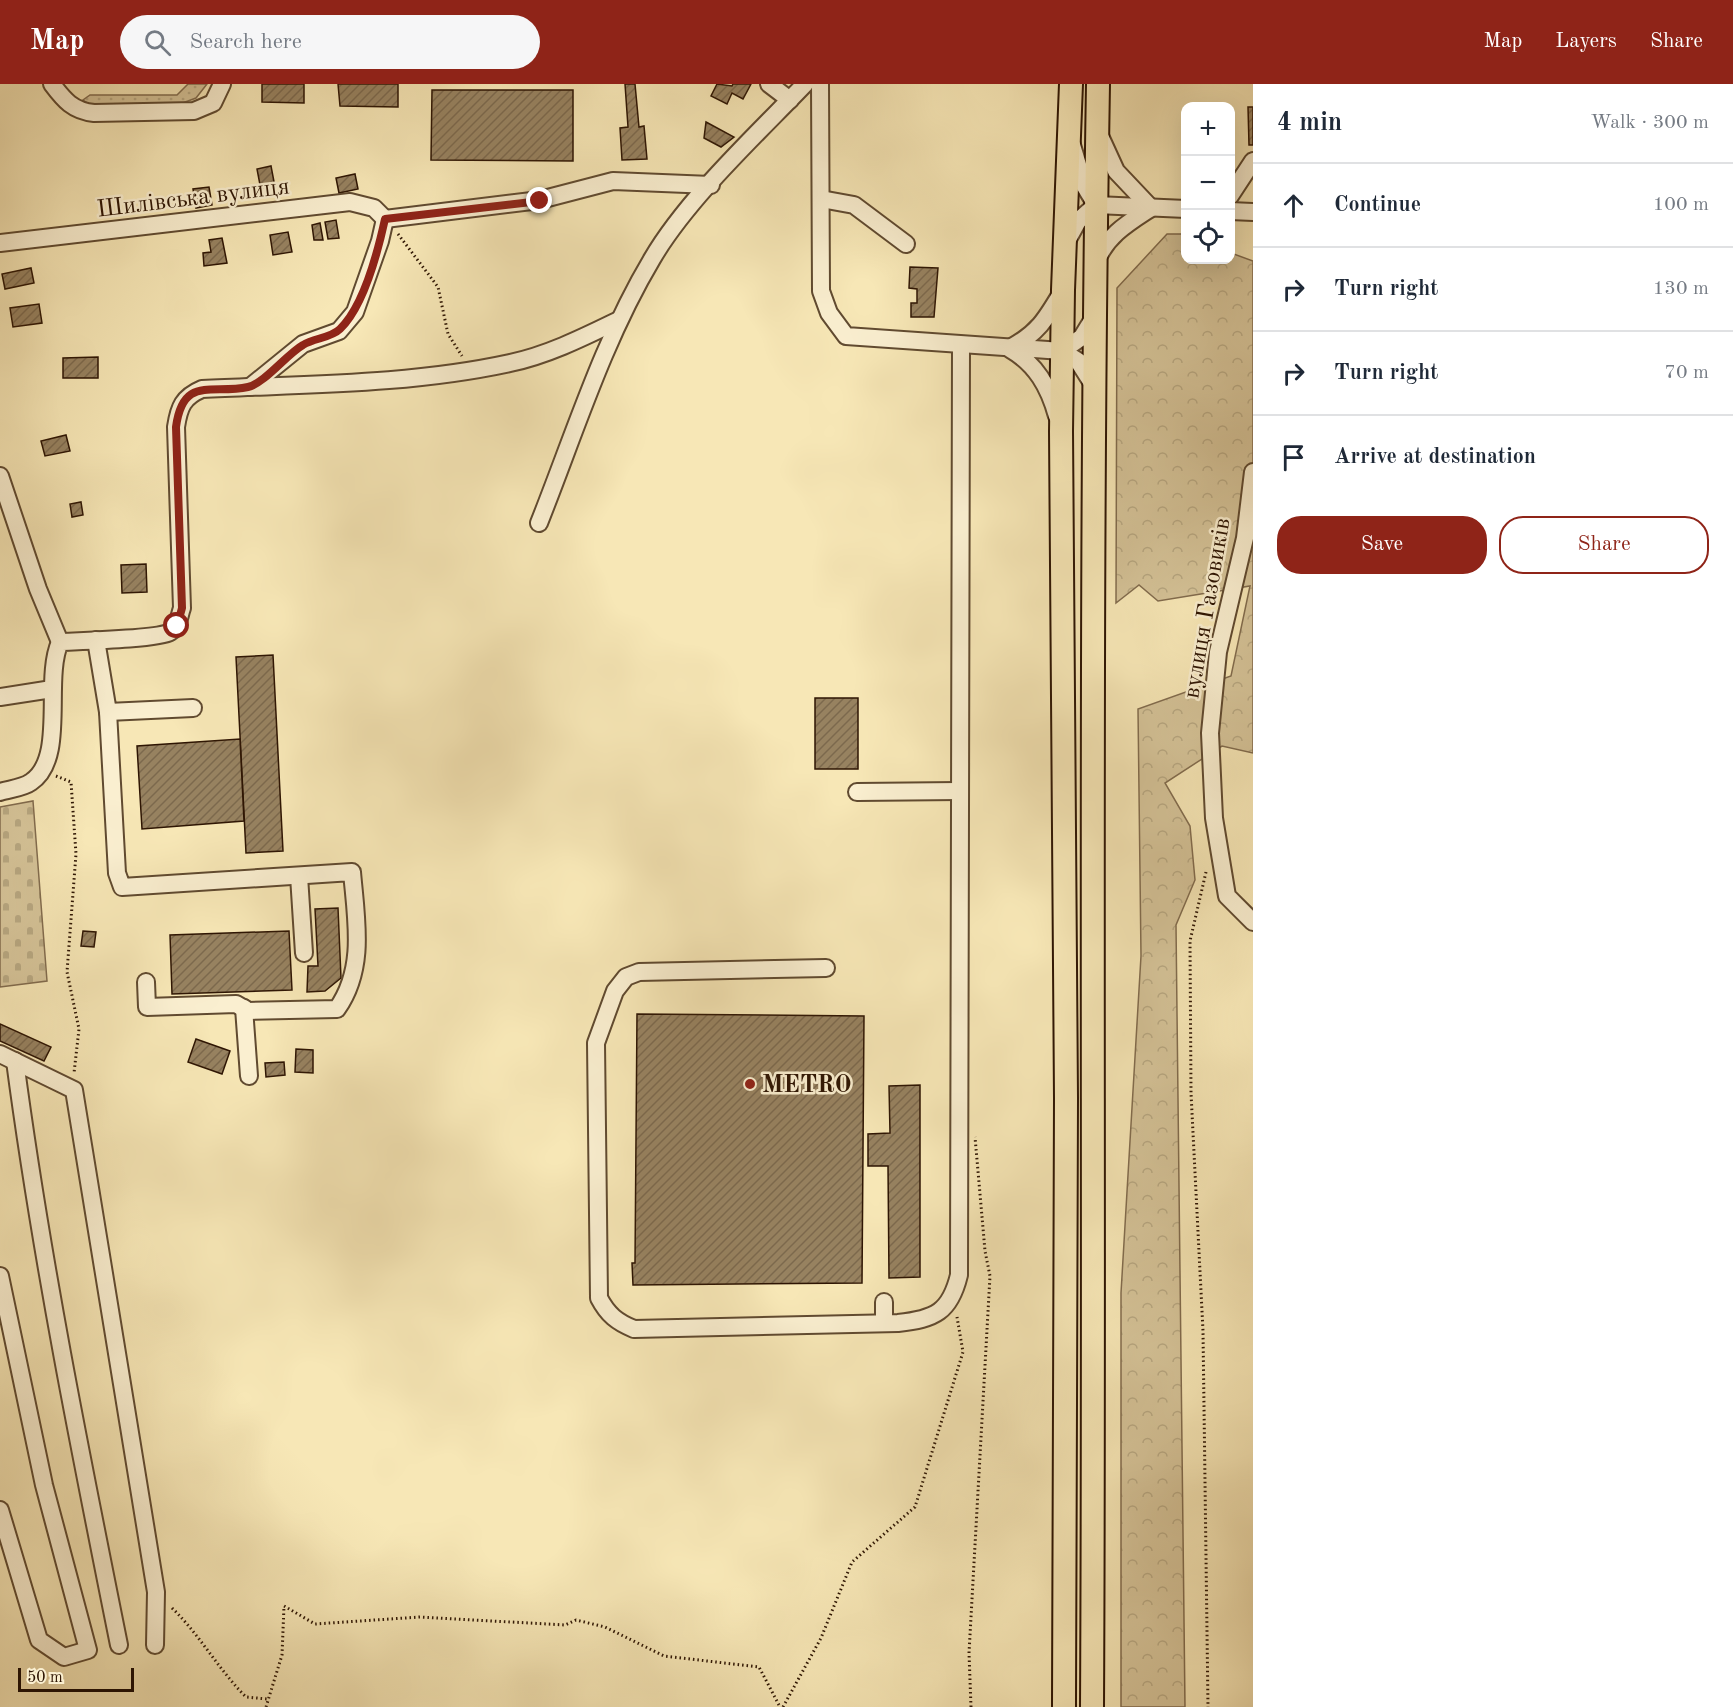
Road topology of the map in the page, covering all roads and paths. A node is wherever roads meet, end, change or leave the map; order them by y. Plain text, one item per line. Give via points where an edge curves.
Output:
1 (52, 84) edge
2 (65, 84) edge
3 (222, 84) edge
4 (769, 84) edge
5 (805, 84) edge
6 (820, 84) edge
7 (1071, 84) edge
8 (1098, 84) edge
9 (790, 100) junction
10 (67, 102) junction
11 (1097, 128) junction
12 (1070, 138) junction
13 (1253, 161) edge
14 (711, 185) junction
15 (1235, 188) edge
16 (821, 200) junction
17 (1096, 205) junction
18 (1151, 208) junction
19 (1181, 209) edge
20 (1235, 211) edge
21 (1253, 212) edge
22 (385, 219) junction
23 (0, 243) edge
24 (906, 244) dead end
25 (1065, 248) junction
26 (1095, 265) junction
27 (1063, 290) junction
28 (1094, 319) junction
29 (619, 320) junction
30 (961, 346) junction
31 (1009, 349) junction
32 (1062, 351) junction
33 (477, 369) junction
34 (1092, 383) junction
35 (250, 387) junction
36 (1061, 431) junction
37 (1253, 472) edge
38 (0, 476) edge
39 (539, 523) dead end
40 (96, 640) junction
41 (60, 642) junction
42 (52, 689) junction
43 (0, 697) edge
44 (193, 708) dead end
45 (108, 712) junction
46 (44, 770) junction
47 (959, 791) junction
48 (0, 792) edge
49 (857, 792) dead end
50 (1209, 864) dead end
51 (299, 876) junction
52 (1253, 922) edge
53 (304, 953) dead end
54 (826, 968) dead end
55 (146, 982) dead end
56 (244, 1008) junction
57 (8, 1058) edge
58 (249, 1076) dead end
59 (74, 1089) junction
60 (973, 1131) dead end
61 (0, 1276) edge
62 (954, 1294) junction
63 (884, 1302) dead end
64 (884, 1323) junction
65 (0, 1510) edge
66 (156, 1592) junction
67 (119, 1645) dead end
68 (155, 1645) dead end
69 (268, 1699) junction
70 (266, 1707) edge
71 (782, 1707) edge
72 (971, 1707) edge
73 (1064, 1707) edge
74 (1092, 1707) edge
75 (1208, 1707) edge

1 - 10 street
2 - 10 street
3 - 10 street via 213,103 182,113 87,112
4 - 9 street
5 - 9 street
6 - 16 street
7 - 12 highway
8 - 11 highway
9 - 14 street
11 - 17 highway
11 - 18 street via 1116,171
12 - 17 street via 1084,185
12 - 25 highway
13 - 15 street
14 - 22 street via 614,182 540,201
14 - 29 street via 653,257
16 - 24 street via 854,205
16 - 30 street via 821,291 829,313 846,336
17 - 18 street
17 - 25 street via 1078,221
17 - 26 highway
18 - 19 street
18 - 26 street via 1112,236
20 - 21 street
22 - 23 street, Шилівська вулиця via 374,208 350,202
22 - 33 path via 438,287 448,334 457,351
22 - 35 street via 354,312 339,331 303,344
25 - 27 highway
26 - 28 highway
27 - 31 street via 1041,326
27 - 32 highway
28 - 32 street via 1082,337
28 - 34 highway
29 - 33 street via 569,344 511,363
29 - 39 street
30 - 31 street
30 - 47 street
31 - 32 street
31 - 36 street via 1032,364 1044,382
32 - 34 street via 1078,361
32 - 36 highway
33 - 35 street via 440,375
34 - 74 highway via 1095,1146
35 - 40 street via 202,389 189,394 179,407 176,427 182,608 177,626 170,633
36 - 73 highway via 1066,1086
37 - 52 street, вулиця Газовиків via 1245,538 1218,651 1210,733 1214,818 1227,896
38 - 41 street
40 - 41 street
40 - 45 street
41 - 42 street via 53,657
42 - 43 street
42 - 46 street via 50,750
44 - 45 street
45 - 51 street via 117,873 122,887
46 - 48 street via 30,783
46 - 59 path via 70,782 76,854 67,972 79,1029
47 - 49 street
47 - 62 street via 959,1275
50 - 75 path via 1190,941 1191,1093 1203,1331
51 - 53 street
51 - 56 street via 352,872 358,954 345,997 337,1009
54 - 64 street via 639,972 621,982 596,1043 599,1298 606,1312 634,1329
55 - 56 street via 147,1007 236,1004
56 - 58 street
57 - 59 street
57 - 67 street via 79,1450
59 - 66 street
60 - 72 path via 990,1276 969,1653
61 - 65 street via 44,1485 88,1650 64,1657 39,1640
62 - 64 street via 945,1308 932,1316
62 - 71 path via 963,1352 915,1507 852,1562 821,1638
63 - 64 street
66 - 68 street
66 - 69 path via 192,1627 228,1679 246,1697
69 - 70 path
69 - 71 path via 282,1655 284,1606 315,1624 420,1617 565,1625 576,1620 605,1627 664,1656 759,1667

